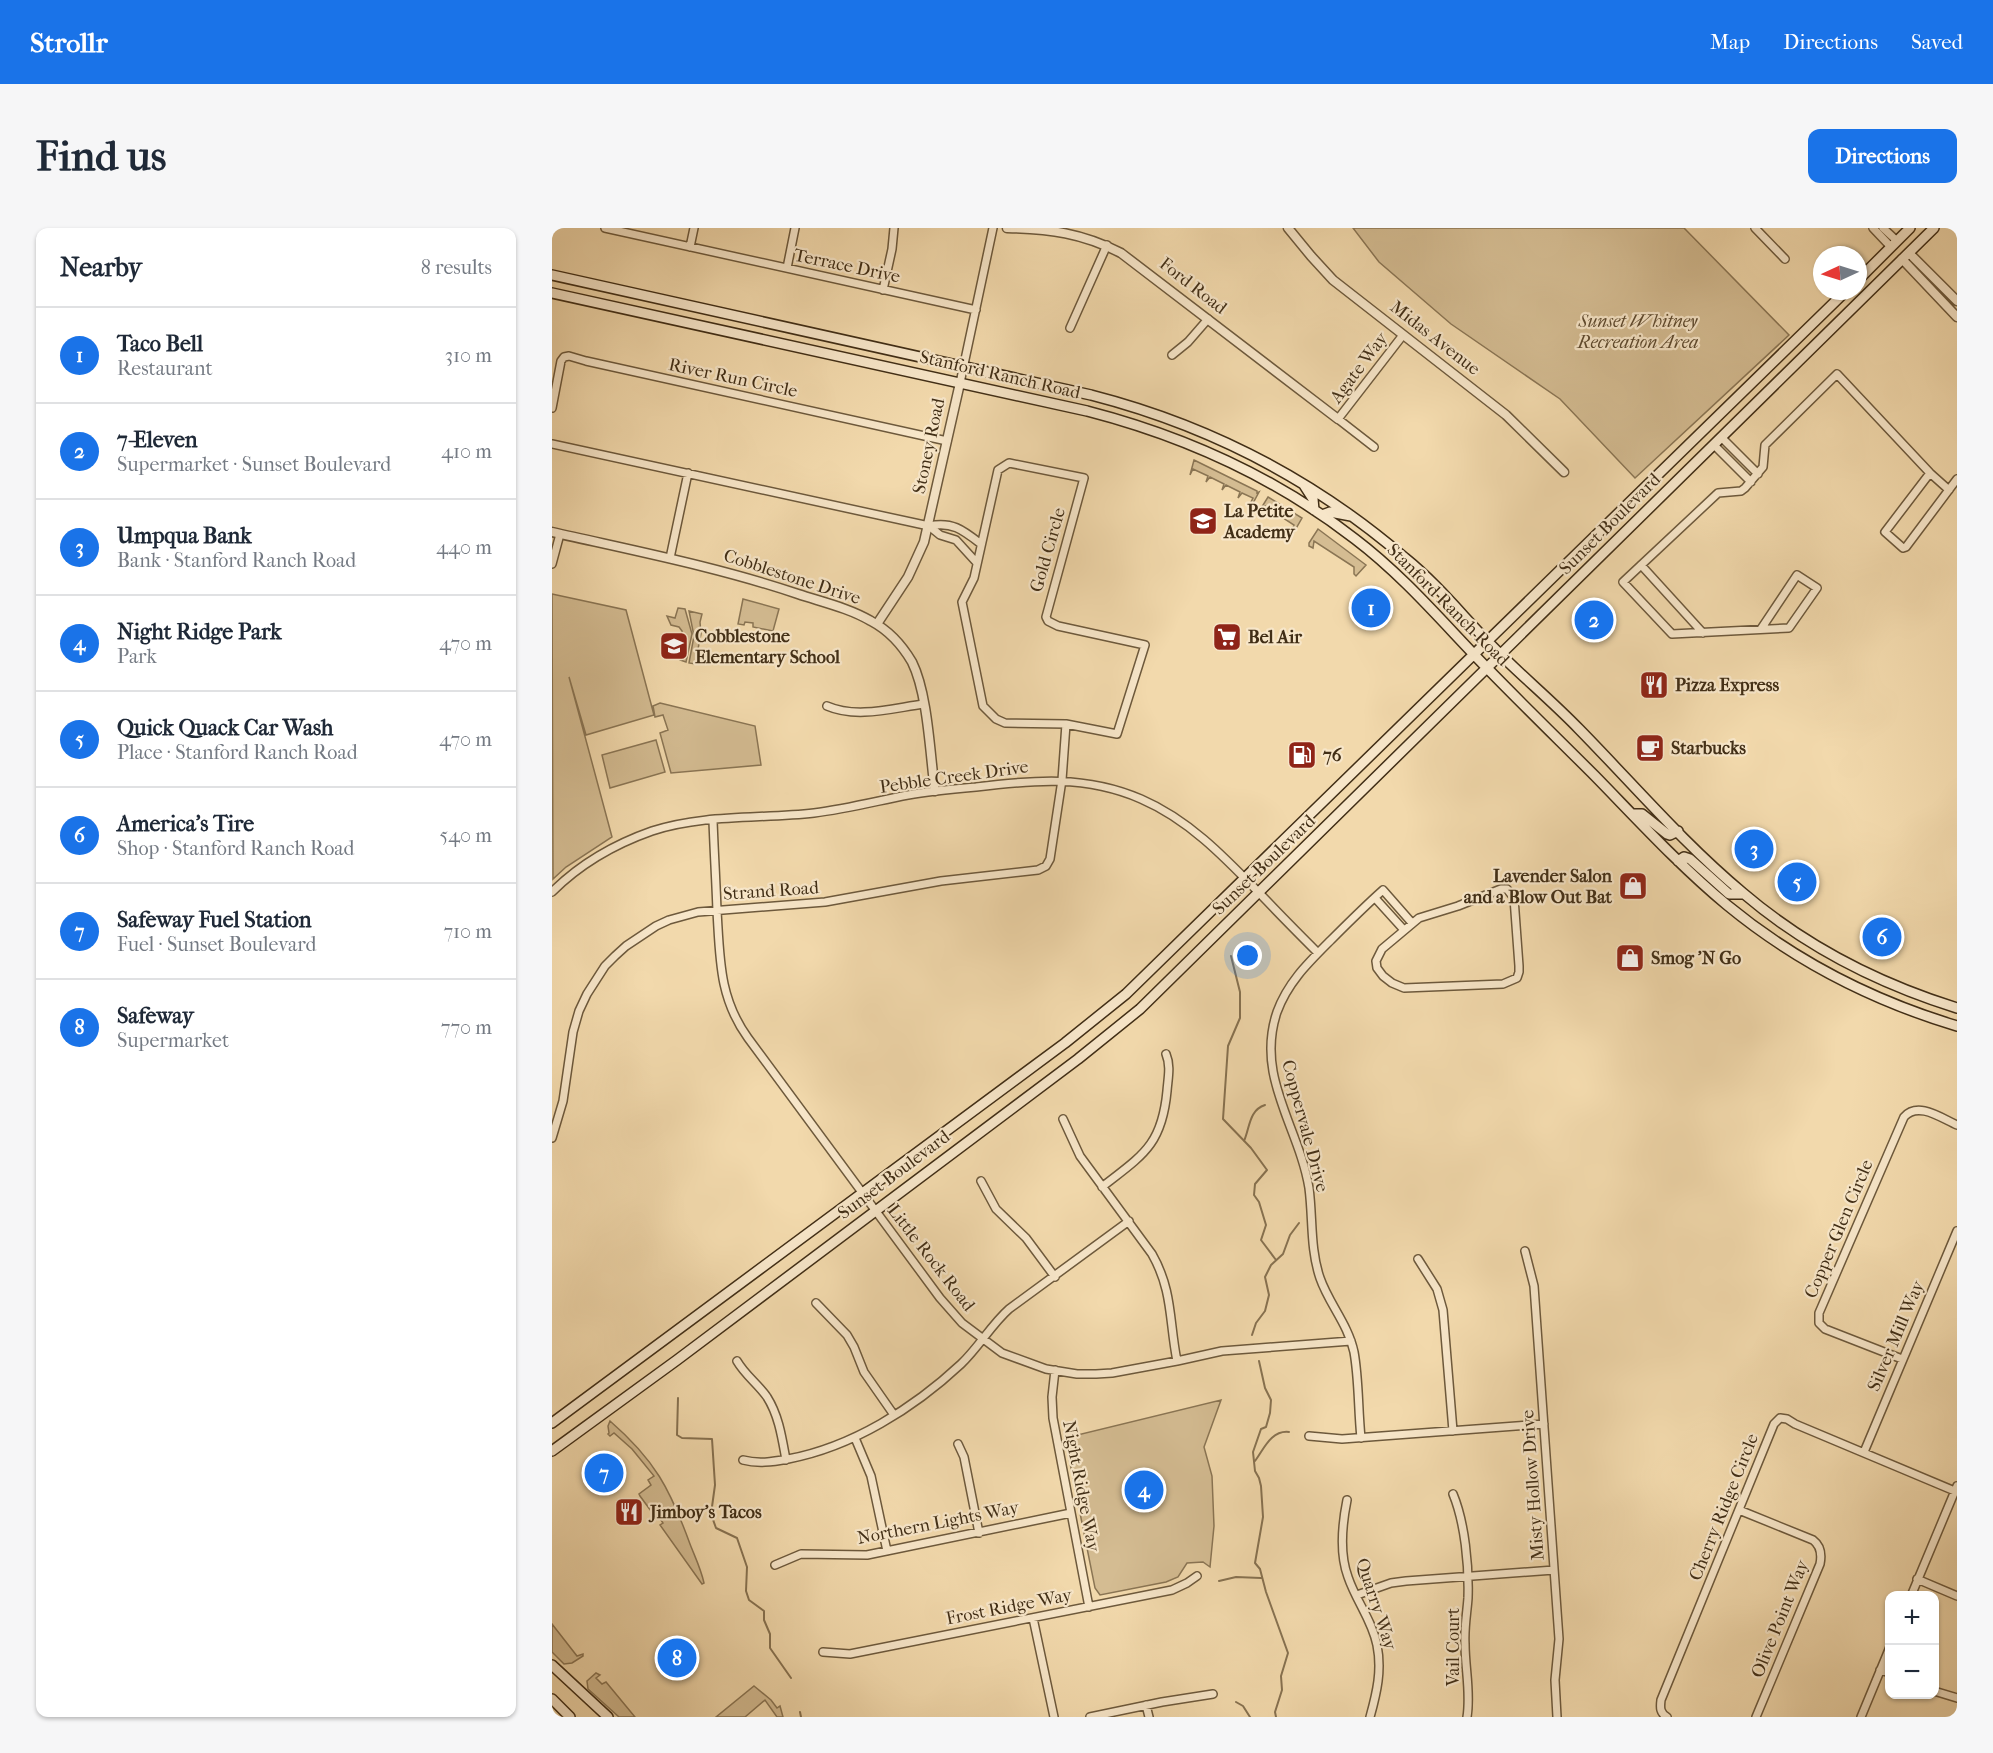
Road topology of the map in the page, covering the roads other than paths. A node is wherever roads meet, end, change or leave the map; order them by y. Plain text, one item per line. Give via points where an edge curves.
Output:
1 (605, 228) edge
2 (694, 228) edge
3 (795, 228) edge
4 (894, 228) edge
5 (993, 228) edge
6 (1007, 228) edge
7 (1288, 228) edge
8 (1755, 228) edge
9 (1873, 228) edge
10 (1884, 228) edge
11 (1910, 228) edge
12 (1934, 228) edge
13 (1894, 244) junction
14 (1107, 245) junction
15 (690, 247) junction
16 (1905, 256) junction
17 (1785, 259) dead end
18 (787, 268) junction
19 (1867, 271) edge
20 (552, 275) edge
21 (883, 290) junction
22 (552, 293) edge
23 (1837, 300) edge
24 (1957, 301) edge
25 (976, 310) junction
26 (1957, 317) edge
27 (1208, 319) junction
28 (1070, 328) dead end
29 (1403, 335) junction
30 (1172, 355) dead end
31 (964, 366) junction
32 (960, 383) junction
33 (552, 408) edge
34 (1338, 419) junction
35 (1722, 438) junction
36 (947, 441) junction
37 (552, 444) edge
38 (1714, 445) junction
39 (1374, 447) dead end
40 (1564, 472) dead end
41 (688, 473) junction
42 (1930, 473) junction
43 (1758, 474) junction
44 (1957, 479) edge
45 (1300, 480) junction
46 (1751, 482) junction
47 (1949, 490) junction
48 (1318, 512) junction
49 (1354, 516) junction
50 (928, 525) junction
51 (556, 533) edge
52 (981, 544) junction
53 (669, 558) junction
54 (977, 563) junction
55 (552, 564) edge
56 (1641, 565) junction
57 (877, 624) junction
58 (1761, 629) junction
59 (1703, 633) junction
60 (1488, 642) junction
61 (1475, 655) junction
62 (1501, 655) junction
63 (1487, 668) junction
64 (924, 704) junction
65 (827, 706) dead end
66 (1066, 724) junction
67 (1062, 780) junction
68 (935, 791) junction
69 (1632, 814) junction
70 (712, 820) junction
71 (1678, 831) junction
72 (1678, 861) junction
73 (1244, 878) junction
74 (552, 892) edge
75 (1259, 893) junction
76 (1744, 894) junction
77 (1375, 898) junction
78 (1396, 905) junction
79 (717, 909) junction
80 (1388, 912) junction
81 (1412, 923) junction
82 (1404, 930) junction
83 (1318, 953) junction
84 (1957, 1008) edge
85 (1957, 1026) edge
86 (1166, 1054) dead end
87 (1064, 1119) dead end
88 (1957, 1125) edge
89 (552, 1138) edge
90 (981, 1181) dead end
91 (1102, 1186) junction
92 (862, 1193) junction
93 (875, 1210) junction
94 (1129, 1221) junction
95 (1957, 1231) edge
96 (1526, 1251) dead end
97 (1418, 1259) dead end
98 (1055, 1276) junction
99 (816, 1302) dead end
100 (982, 1339) junction
101 (1351, 1341) junction
102 (1902, 1359) junction
103 (737, 1361) dead end
104 (1177, 1361) junction
105 (1055, 1371) junction
106 (894, 1415) junction
107 (552, 1423) edge
108 (1544, 1424) junction
109 (1453, 1431) junction
110 (1309, 1436) dead end
111 (855, 1438) junction
112 (1361, 1438) junction
113 (958, 1444) dead end
114 (552, 1451) edge
115 (1864, 1452) junction
116 (743, 1460) dead end
117 (786, 1460) junction
118 (1956, 1490) edge
119 (1454, 1494) dead end
120 (1347, 1500) dead end
121 (1739, 1510) junction
122 (1071, 1513) junction
123 (979, 1533) junction
124 (887, 1551) junction
125 (775, 1564) dead end
126 (1554, 1570) junction
127 (1197, 1576) dead end
128 (1467, 1576) junction
129 (1917, 1579) junction
130 (1913, 1591) edge
131 (1357, 1595) junction
132 (1957, 1596) edge
133 (1089, 1607) junction
134 (1033, 1618) junction
135 (823, 1652) dead end
136 (1885, 1658) edge
137 (552, 1665) edge
138 (1880, 1670) junction
139 (1885, 1672) edge
140 (1939, 1692) edge
141 (1213, 1694) dead end
142 (1957, 1698) edge
143 (552, 1699) edge
144 (1146, 1706) junction
145 (570, 1717) edge
146 (608, 1717) edge
147 (1054, 1717) edge
148 (1090, 1717) edge
149 (1149, 1717) edge
150 (1370, 1717) edge
151 (1467, 1717) edge
152 (1557, 1717) edge
153 (1667, 1717) edge
154 (1756, 1717) edge
155 (1861, 1717) edge

1 - 15 street, Terrace Drive
2 - 15 street
3 - 18 street
4 - 21 street
5 - 25 street, Stoney Road
6 - 14 street, Ford Road via 1060,231
7 - 29 street, Midas Avenue via 1333,280
8 - 17 street
9 - 13 street
10 - 13 street
11 - 13 main road
12 - 16 main road, Sunset Boulevard
13 - 16 main road
13 - 19 main road
14 - 27 street, Ford Road
14 - 28 street
15 - 18 street, Terrace Drive
16 - 24 street
16 - 26 street
16 - 35 main road, Sunset Boulevard
18 - 21 street, Terrace Drive
20 - 31 main road, Stanford Ranch Road
21 - 25 street, Terrace Drive
22 - 32 main road, Stanford Ranch Road
23 - 60 main road, Sunset Boulevard
25 - 31 street, Stoney Road
27 - 30 street
27 - 34 street, Ford Road
29 - 34 street, Agate Way
29 - 40 street, Midas Avenue via 1506,415
31 - 32 street, Stoney Road
31 - 45 main road, Stanford Ranch Road via 1156,414 1222,440
32 - 36 street, Stoney Road
32 - 48 main road, Stanford Ranch Road via 1087,411 1161,433 1270,482
33 - 36 street, River Run Circle via 561,362 569,356
34 - 39 street
35 - 38 main road, Sunset Boulevard
35 - 43 street
36 - 50 street, Stoney Road
37 - 41 street
38 - 46 street
38 - 62 main road, Sunset Boulevard
41 - 50 street
41 - 53 street
42 - 43 street via 1837,374 1766,446 1765,462
42 - 47 street
42 - 47 street via 1885,532 1903,548
43 - 46 street
44 - 47 street
45 - 48 main road
45 - 49 main road, Stanford Ranch Road
46 - 56 street via 1741,491 1718,493
48 - 49 main road
48 - 61 main road, Stanford Ranch Road via 1396,573
49 - 60 main road, Stanford Ranch Road via 1416,567
50 - 52 street via 955,526
50 - 54 street via 940,535 956,540
50 - 57 street, Stoney Road via 914,567
51 - 53 street, Cobblestone Drive
51 - 55 street
52 - 54 street, Gold Circle
52 - 66 street, Gold Circle via 998,470 1009,463 1084,478 1047,620 1058,626 1145,645 1117,734
53 - 57 street, Cobblestone Drive via 767,584
54 - 66 street, Gold Circle via 962,602 983,706 1005,723
56 - 59 street
56 - 59 street via 1623,582 1672,634
57 - 64 street, Cobblestone Drive via 911,661
58 - 58 street via 1789,628 1817,588 1797,575
58 - 59 street
60 - 61 main road, Sunset Boulevard
60 - 62 main road, Stanford Ranch Road
61 - 63 main road, Stanford Ranch Road
61 - 73 main road, Sunset Boulevard
62 - 63 main road, Sunset Boulevard
62 - 71 main road, Stanford Ranch Road
63 - 69 main road, Stanford Ranch Road
63 - 75 main road, Sunset Boulevard
64 - 65 street via 861,712
64 - 68 street, Cobblestone Drive
66 - 67 street
67 - 68 street, Pebble Creek Drive
67 - 73 street, Pebble Creek Drive via 1124,793 1160,808 1200,835
67 - 79 street, Strand Road via 1050,859 1038,870 941,881 825,902
68 - 70 street, Pebble Creek Drive via 814,813
69 - 71 main road via 1642,814 1670,836
69 - 72 main road, Stanford Ranch Road
70 - 74 street, Pebble Creek Drive via 670,826 625,842 583,866
70 - 79 street, Little Rock Road
71 - 76 main road, Stanford Ranch Road
72 - 76 main road via 1690,859 1729,894
72 - 85 main road, Stanford Ranch Road via 1752,925 1812,964 1886,1001
73 - 75 street, Pebble Creek Drive
73 - 92 main road, Sunset Boulevard via 1154,968 1097,1018
75 - 83 street, Pebble Creek Drive
75 - 93 main road, Sunset Boulevard via 1110,1035
76 - 84 main road, Stanford Ranch Road via 1834,956
77 - 78 street, Coppervale Drive via 1383,890
77 - 80 street
77 - 83 street, Coppervale Drive
78 - 80 street
78 - 81 street
79 - 89 street, Strand Road via 656,926 605,966 579,1011 563,1101
79 - 92 street, Little Rock Road via 721,974 734,1016
80 - 82 street
81 - 82 street
81 - 82 street via 1507,889 1515,904 1517,978 1503,984 1398,986 1379,973 1376,961 1382,949
83 - 101 street, Coppervale Drive via 1284,996 1273,1027 1271,1056 1278,1095 1307,1178 1317,1266
86 - 91 street via 1166,1104 1157,1135 1137,1160
87 - 91 street via 1080,1156
88 - 102 street, Copper Glen Circle via 1921,1109 1904,1117 1819,1313 1819,1323 1826,1329
90 - 98 street via 996,1209 1026,1238
91 - 94 street
92 - 93 street, Little Rock Road
92 - 107 main road, Sunset Boulevard
93 - 100 street, Little Rock Road via 950,1310
93 - 114 main road, Sunset Boulevard
94 - 98 street
94 - 104 street via 1163,1276
95 - 102 street, Silver Mill Way
96 - 108 street, Misty Hollow Drive via 1534,1286
97 - 109 street via 1437,1289 1443,1310
98 - 100 street via 1009,1309
99 - 106 street via 847,1335 864,1372
100 - 105 street, Little Rock Road via 1002,1353
100 - 106 street via 961,1364
101 - 104 street, Little Rock Road via 1222,1351
101 - 112 street, Coppervale Drive
102 - 115 street, Silver Mill Way
103 - 117 street via 773,1409 782,1432
104 - 105 street, Little Rock Road via 1112,1373
105 - 122 street, Night Ridge Way via 1053,1418
106 - 111 street
108 - 109 street
108 - 126 street, Misty Hollow Drive
109 - 112 street
110 - 112 street
111 - 117 street
111 - 124 street via 871,1476
113 - 123 street
115 - 118 street, Cherry Ridge Circle
115 - 121 street, Cherry Ridge Circle via 1780,1418 1774,1424
116 - 117 street
118 - 129 street
119 - 128 street, Vail Court via 1462,1520
120 - 131 street, Quarry Way via 1342,1530 1344,1553 1348,1577
121 - 153 street, Cherry Ridge Circle via 1662,1700 1660,1708
121 - 154 street, Olive Point Way via 1813,1540 1821,1552 1820,1564
122 - 123 street, Northern Lights Way
122 - 133 street, Night Ridge Way
123 - 124 street, Northern Lights Way
124 - 125 street, Northern Lights Way via 860,1555 801,1554
126 - 128 street
126 - 152 street, Misty Hollow Drive via 1559,1639
127 - 133 street, Frost Ridge Way via 1172,1590
128 - 131 street via 1391,1583
128 - 151 street, Vail Court
129 - 130 street
129 - 132 street
131 - 150 street, Quarry Way via 1377,1643 1380,1676
133 - 134 street, Frost Ridge Way
134 - 135 street, Frost Ridge Way via 850,1654
134 - 147 street
136 - 138 street
137 - 146 main road
138 - 139 street
138 - 155 street
140 - 142 street
141 - 144 street
143 - 145 main road
144 - 148 street
144 - 149 street

